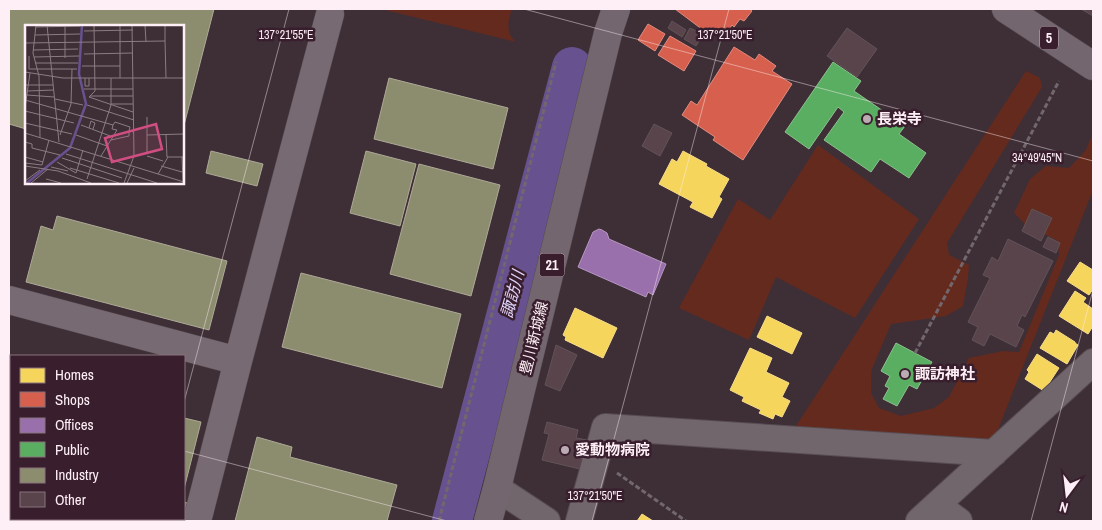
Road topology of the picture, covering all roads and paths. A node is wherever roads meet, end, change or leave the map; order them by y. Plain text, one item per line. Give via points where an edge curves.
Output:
1 (616, 9) edge
2 (1006, 9) edge
3 (330, 14) dead end
4 (556, 62) dead end
5 (1093, 66) edge
6 (1059, 80) dead end
7 (9, 300) edge
8 (915, 353) dead end
9 (238, 360) junction
10 (1093, 362) edge
11 (994, 453) junction
12 (596, 459) junction
13 (497, 488) junction
14 (928, 513) edge
15 (197, 521) edge
16 (439, 521) edge
17 (488, 521) edge
18 (547, 521) edge
19 (579, 521) edge
20 (686, 521) edge
21 (959, 521) edge

1 - 13 main road, 豊川新城線 / 21
2 - 5 main road, 5
3 - 9 street
4 - 16 path
6 - 8 path
7 - 9 street
9 - 15 street
10 - 11 street
11 - 12 street via 605,427
11 - 14 street
12 - 19 street
12 - 20 path
13 - 17 main road, 豊川新城線 / 21
13 - 18 street
14 - 21 street

